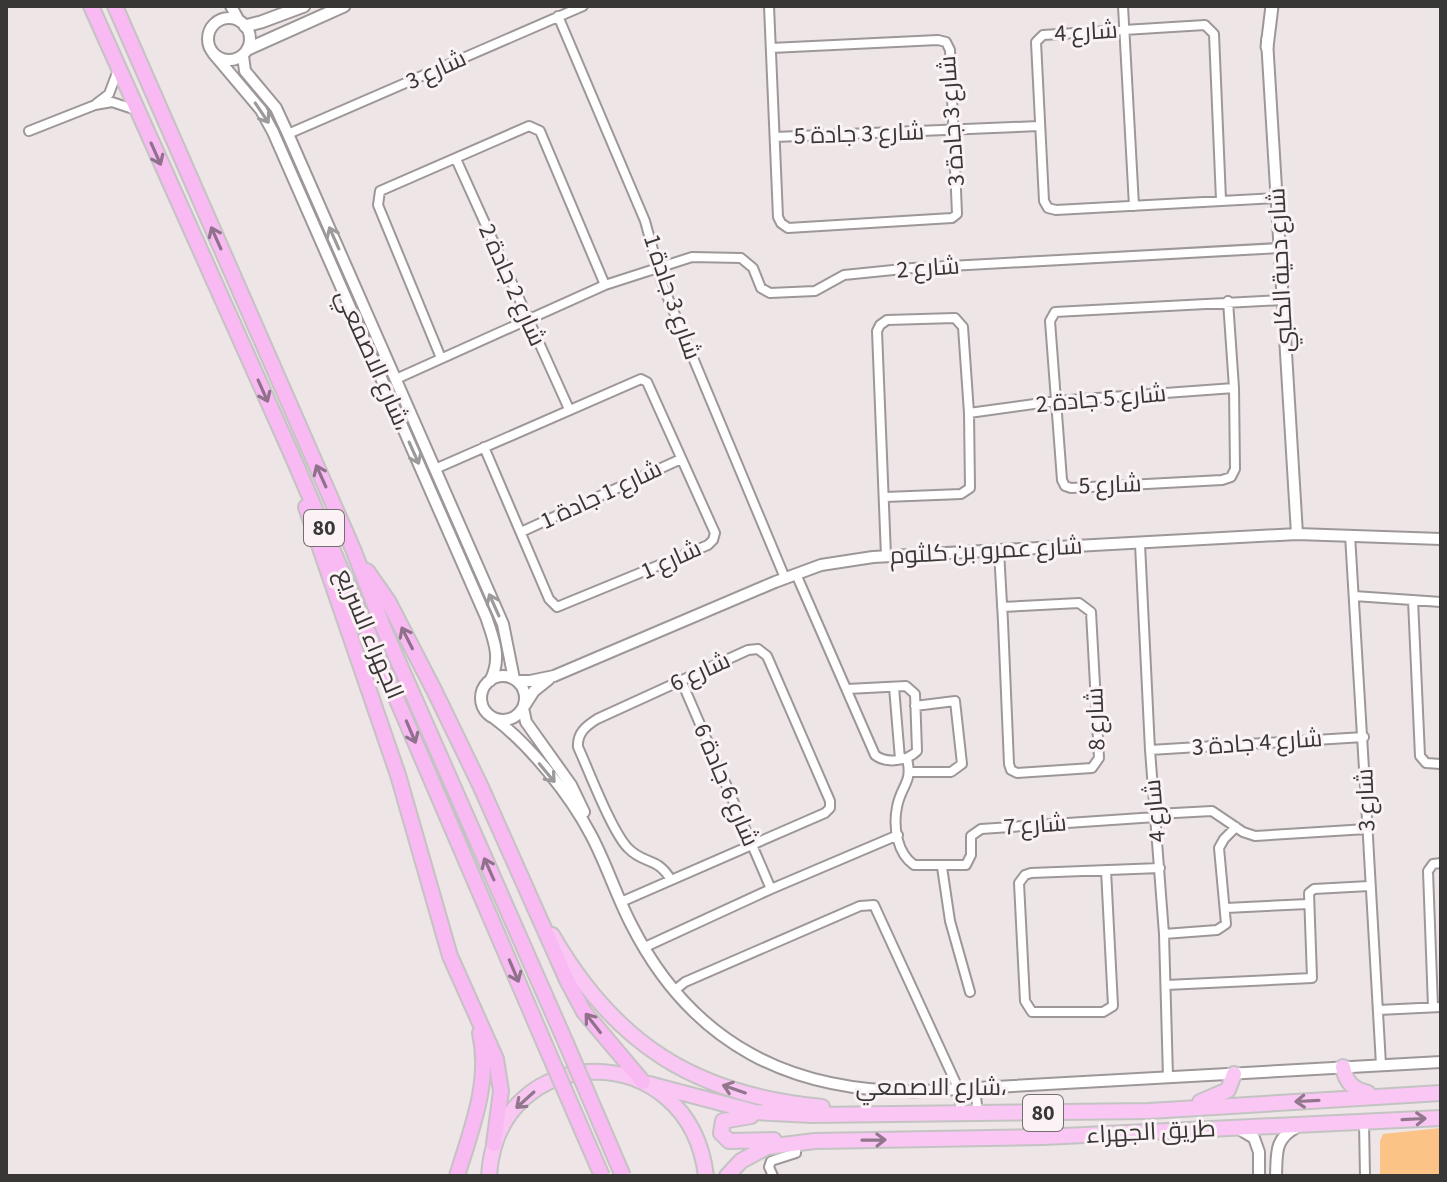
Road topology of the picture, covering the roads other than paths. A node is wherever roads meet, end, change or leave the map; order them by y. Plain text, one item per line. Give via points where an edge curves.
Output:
1 (91, 6) edge
2 (115, 6) edge
3 (231, 6) edge
4 (344, 6) edge
5 (583, 6) edge
6 (769, 6) edge
7 (1123, 6) edge
8 (1266, 6) edge
9 (1272, 6) edge
10 (302, 7) edge
11 (216, 8) dead end
12 (558, 16) junction
13 (218, 21) junction
14 (242, 23) junction
15 (306, 23) junction
16 (1124, 30) junction
17 (1267, 47) junction
18 (771, 48) junction
19 (245, 52) junction
20 (213, 53) junction
21 (119, 70) junction
22 (95, 105) junction
23 (136, 111) junction
24 (1039, 126) junction
25 (954, 130) junction
26 (29, 131) dead end
27 (288, 134) junction
28 (775, 137) junction
29 (456, 159) junction
30 (1277, 198) junction
31 (1221, 200) junction
32 (1134, 206) junction
33 (1279, 248) junction
34 (657, 268) junction
35 (605, 285) junction
36 (1283, 300) junction
37 (1228, 301) junction
38 (527, 319) junction
39 (441, 358) junction
40 (396, 379) junction
41 (1234, 388) junction
42 (1056, 401) junction
43 (569, 409) junction
44 (969, 413) junction
45 (484, 447) junction
46 (291, 453) junction
47 (681, 459) junction
48 (435, 469) junction
49 (885, 497) junction
50 (521, 532) junction
51 (1297, 534) junction
52 (1350, 535) junction
53 (1441, 539) edge
54 (1140, 544) junction
55 (353, 549) junction
56 (999, 551) junction
57 (886, 556) junction
58 (791, 576) junction
59 (1354, 596) junction
60 (1413, 600) junction
61 (1441, 602) edge
62 (1002, 607) junction
63 (554, 676) junction
64 (516, 680) junction
65 (681, 680) junction
66 (490, 681) junction
67 (894, 687) junction
68 (847, 689) junction
69 (915, 706) junction
70 (523, 708) junction
71 (494, 718) junction
72 (1364, 737) junction
73 (1150, 750) junction
74 (904, 759) junction
75 (1441, 764) edge
76 (911, 772) junction
77 (1156, 816) junction
78 (1236, 827) junction
79 (1367, 829) junction
80 (898, 835) junction
81 (592, 836) junction
82 (751, 847) junction
83 (1441, 863) edge
84 (942, 867) junction
85 (1160, 868) junction
86 (1106, 870) junction
87 (671, 880) junction
88 (1369, 886) junction
89 (771, 889) junction
90 (531, 898) junction
91 (621, 902) junction
92 (1308, 904) junction
93 (1226, 908) junction
94 (1164, 934) junction
95 (645, 947) junction
96 (1166, 985) junction
97 (675, 990) junction
98 (970, 992) dead end
99 (1437, 1007) edge
100 (1378, 1010) junction
101 (474, 1014) junction
102 (1441, 1062) edge
103 (1381, 1065) junction
104 (1343, 1067) junction
105 (1234, 1074) junction
106 (1168, 1077) junction
107 (646, 1083) junction
108 (975, 1089) junction
109 (959, 1090) junction
110 (1441, 1093) edge
111 (1380, 1096) junction
112 (1179, 1109) junction
113 (961, 1113) junction
114 (978, 1113) junction
115 (894, 1114) junction
116 (812, 1115) junction
117 (1441, 1118) edge
118 (1364, 1122) junction
119 (1306, 1124) junction
120 (1233, 1128) junction
121 (815, 1141) junction
122 (796, 1143) junction
123 (494, 1144) junction
124 (1259, 1163) junction
125 (771, 1171) edge
126 (1276, 1171) edge
127 (488, 1174) edge
128 (457, 1176) edge
129 (602, 1176) edge
130 (623, 1176) edge
131 (706, 1176) edge
132 (727, 1176) edge
133 (1259, 1176) edge
134 (1365, 1176) edge

1 - 21 highway, الجهراء السريع / 80
55 -> 2 highway, الجهراء السريع / 80
3 - 14 street
4 - 15 main road
5 - 12 street, شارع 3
6 - 18 street, شارع 3 جادة 3
7 - 16 street
8 - 17 street, شارع دحية الكلبي
9 - 17 main road
10 - 14 main road
10 - 15 main road via 295,19
11 - 13 street
12 - 27 street, شارع 3
12 - 34 street, شارع 3 جادة 1 via 645,221
13 - 14 street via 232,18
13 - 20 street via 208,36
14 - 19 street via 250,37
15 - 19 main road
16 - 24 street, شارع 4 via 1038,38
16 - 31 street, شارع 4 via 1205,25 1214,34
16 - 32 street
17 - 30 street, شارع دحية الكلبي
18 - 25 street, شارع 3 جادة 3 via 942,40 950,50
18 - 28 street, شارع 3 جادة 3
19 - 20 street via 231,61
19 - 27 street, شارع الاصمعي، via 245,71 276,108
20 -> 66 street, شارع الاصمعي، via 261,110 280,147 486,617 497,655
21 - 22 street via 109,94
21 - 23 highway, الجهراء السريع / 80
22 - 23 street via 112,102
22 - 26 street
23 -> 46 highway, الجهراء السريع / 80
24 - 25 street, شارع 3 جادة 5
24 - 32 street, شارع 4 via 1048,208
25 - 28 street, شارع 3 جادة 5
25 - 28 street, شارع 3 جادة 3 via 958,211 952,218 788,228 778,217
40 -> 27 street, شارع الاصمعي،
29 - 35 street via 529,126 540,131
29 - 38 street, شارع 2 جادة 2
29 - 39 street via 380,191 377,199
30 - 31 street, شارع 4
30 - 33 street, شارع دحية الكلبي
31 - 32 street, شارع 4
33 - 34 street, شارع 2 via 913,268 844,275 815,291 770,293 741,258 692,257
33 - 36 street, شارع دحية الكلبي
34 - 35 street, شارع 2
34 - 58 street, شارع 3 جادة 1
35 - 38 street, شارع 2
36 - 37 street, شارع 5
36 - 51 street, شارع دحية الكلبي
37 - 41 street, شارع 5
37 - 42 street, شارع 5 via 1055,312 1050,321
38 - 39 street, شارع 2
38 - 43 street, شارع 2 جادة 2
39 - 40 street, شارع 2
40 - 48 street, شارع الاصمعي،
41 - 42 street, شارع 5 جادة 2
41 - 42 street, شارع 5 via 1235,469 1222,480 1068,487 1062,480
42 - 44 street, شارع 5 جادة 2
43 - 45 street, شارع 1
43 - 47 street, شارع 1 via 644,380
44 - 49 street via 968,491
44 - 49 street via 960,322 951,317 882,322 877,331
45 - 48 street, شارع 1
45 - 50 street, شارع 1
46 - 101 highway via 393,760 450,956
46 -> 129 highway, الجهراء السريع / 80, bridge
47 - 50 street, شارع 1 جادة 1
47 - 50 street, شارع 1 via 715,533 708,545 557,607
64 -> 48 street, شارع الاصمعي، via 503,624
49 - 57 street
51 - 52 street, شارع عمرو بن كلثوم
51 - 54 street, شارع عمرو بن كلثوم
52 - 53 street, شارع عمرو بن كلثوم
52 - 59 street, شارع 3
54 - 56 street, شارع عمرو بن كلثوم
54 - 73 street, شارع 4
90 -> 55 highway via 388,601
130 -> 55 highway, الجهراء السريع / 80, bridge
56 - 57 street, شارع عمرو بن كلثوم
56 - 62 street, شارع 8
57 - 58 street, شارع عمرو بن كلثوم via 821,565
58 - 63 street, شارع عمرو بن كلثوم
58 - 68 street
59 - 60 street
59 - 72 street, شارع 3
60 - 61 street
60 - 75 street via 1420,756 1428,764
62 - 62 street, شارع 8 via 1011,770 1092,768 1099,758 1091,612 1079,603
63 - 64 street, شارع عمرو بن كلثوم
63 - 70 street, شارع عمرو بن كلثوم
64 - 66 street
64 - 70 street via 525,693
65 - 82 street, شارع 6 جادة 6
65 - 82 street, شارع 6 via 748,650 765,654 830,801 825,813
65 - 87 street, شارع 6 via 597,719 577,739 622,842 637,856 664,868
66 - 71 street via 482,701
67 - 68 street
67 - 69 street via 911,689
67 - 74 street
68 - 74 street via 875,755
69 - 74 street via 917,751
69 - 76 street via 955,701 962,764 951,772
70 - 71 street via 513,718
70 - 81 street, شارع الاصمعي، via 526,722 571,785
71 -> 81 street, شارع الاصمعي، via 547,773
72 - 73 street, شارع 4 جادة 3
72 - 79 street, شارع 3
73 - 77 street, شارع 4
74 - 76 street
76 - 80 street via 897,805
77 - 78 street via 1212,811
77 - 84 street, شارع 7 via 981,829 972,834 966,865
77 - 85 street, شارع 4
78 - 79 street via 1255,836
78 - 93 street via 1219,848
79 - 88 street, شارع 3
80 - 84 street via 909,862
80 - 89 street
81 - 91 street, شارع الاصمعي،
82 - 87 street, شارع 6
82 - 89 street, شارع 6 جادة 6
83 - 99 street via 1428,871
84 - 98 street
85 - 86 street
85 - 94 street, شارع 4
86 - 86 street via 1031,873 1020,880 1025,1001 1032,1012 1103,1012 1113,1006
87 - 91 street, شارع 6
88 - 92 street via 1314,889
88 - 100 street, شارع 3
89 - 95 street
107 -> 90 highway via 584,1012
115 -> 90 highway via 772,1100 728,1087 653,1053 593,997
91 - 95 street, شارع الاصمعي،
92 - 93 street
92 - 96 street via 1312,978
93 - 94 street via 1222,928
94 - 96 street, شارع 4
95 - 97 street, شارع الاصمعي،
96 - 106 street, شارع 4
97 - 109 street, شارع الاصمعي، via 732,1042 791,1073 866,1091
97 - 109 street via 870,904 878,909
99 - 100 street
100 - 103 street, شارع 3
101 - 123 highway via 501,1080
101 - 128 highway via 482,1042 482,1085
102 - 103 street, شارع الاصمعي،
103 - 104 street, شارع الاصمعي،
104 - 105 street, شارع الاصمعي،
104 - 111 highway via 1352,1087
105 - 106 street, شارع الاصمعي،
105 - 112 highway via 1228,1090
106 - 108 street, شارع الاصمعي،
107 - 116 highway, طريق الجهراء / 80 via 755,1112
107 -> 123 highway, 80 via 605,1071 560,1078 521,1102
107 - 131 highway, 80 via 689,1123
108 - 109 street, شارع الاصمعي،
108 - 114 street
109 - 113 street
110 - 111 highway, طريق الجهراء / 80
111 -> 112 highway, طريق الجهراء / 80
112 - 114 highway, طريق الجهراء / 80
113 - 114 highway, طريق الجهراء / 80
113 - 115 highway, طريق الجهراء / 80
115 - 116 highway, طريق الجهراء / 80
116 - 121 highway via 730,1118 720,1129 729,1141
118 -> 117 highway, طريق الجهراء / 80
118 - 119 highway, طريق الجهراء / 80
118 - 134 street
119 - 120 highway, طريق الجهراء / 80
119 - 126 street via 1285,1133
121 -> 120 highway, طريق الجهراء / 80
120 - 124 street via 1254,1138
121 - 122 highway, طريق الجهراء / 80
122 - 125 street via 796,1153 771,1161
122 - 132 highway, طريق الجهراء / 80 via 755,1152
123 - 127 highway, 80
124 - 126 street via 1270,1158
124 - 133 street

